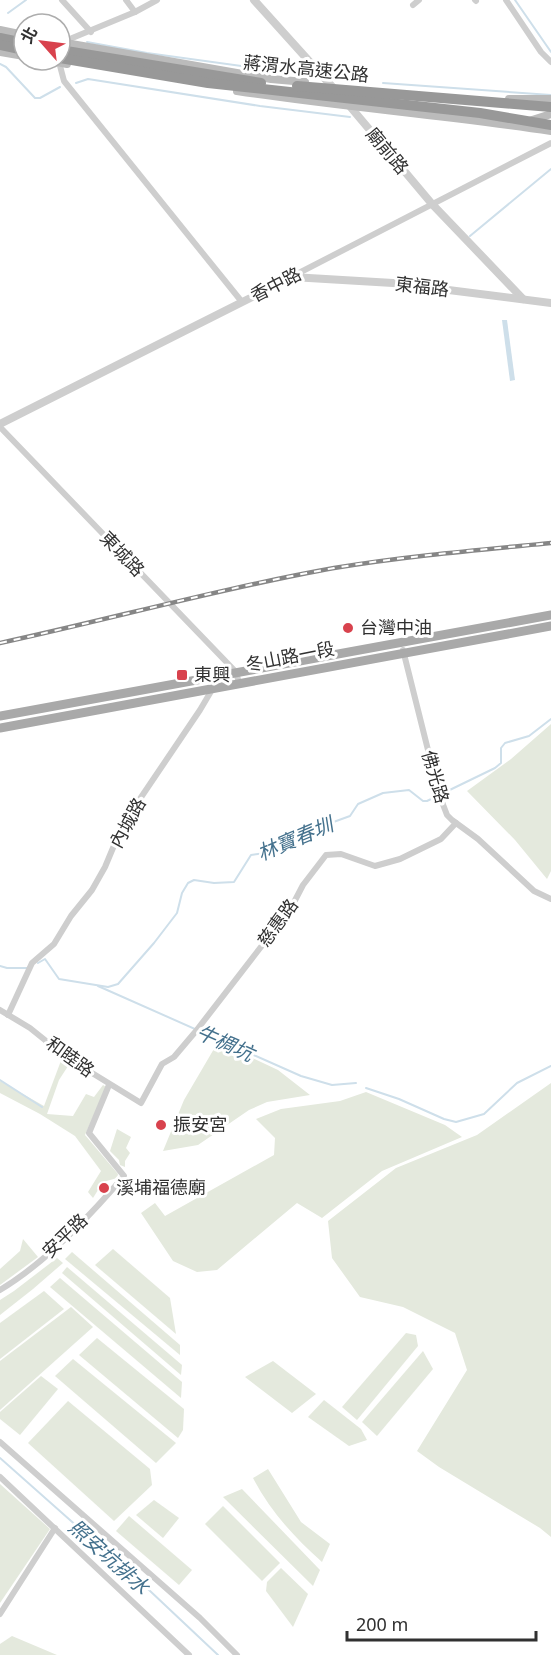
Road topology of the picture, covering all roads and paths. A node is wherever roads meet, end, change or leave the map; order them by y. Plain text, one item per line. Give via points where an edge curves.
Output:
1 (62, 0) edge
2 (126, 0) edge
3 (157, 0) edge
4 (254, 0) edge
5 (419, 0) edge
6 (506, 0) edge
7 (413, 5) dead end
8 (135, 12) junction
9 (91, 32) junction
10 (72, 39) edge
11 (72, 46) edge
12 (72, 46) edge
13 (124, 54) junction
14 (72, 62) edge
15 (551, 62) edge
16 (72, 63) edge
17 (62, 72) edge
18 (119, 73) junction
19 (329, 84) junction
20 (551, 99) edge
21 (348, 105) junction
22 (551, 106) edge
23 (551, 114) edge
24 (514, 126) junction
25 (551, 126) edge
26 (551, 131) edge
27 (551, 143) edge
28 (432, 204) junction
29 (292, 277) junction
30 (523, 299) junction
31 (242, 302) junction
32 (551, 303) edge
33 (0, 426) edge
34 (551, 615) edge
35 (551, 626) edge
36 (403, 642) junction
37 (404, 653) junction
38 (236, 672) junction
39 (213, 676) junction
40 (239, 683) junction
41 (213, 688) junction
42 (0, 716) edge
43 (0, 728) edge
44 (456, 823) junction
45 (551, 899) edge
46 (0, 1010) edge
47 (8, 1015) junction
48 (109, 1085) junction
49 (141, 1103) joint
50 (0, 1290) edge
51 (0, 1442) edge
52 (0, 1477) edge
53 (54, 1528) junction
54 (0, 1614) edge
55 (189, 1655) edge
56 (237, 1655) edge

1 - 9 street
2 - 8 street
3 - 8 street
4 - 19 street, 廟前路
5 - 7 street
6 - 15 street
8 - 9 street
9 - 10 street
11 - 13 main road
12 - 22 highway, 蔣渭水高速公路, bridge via 274,84
13 - 18 main road via 130,65
13 - 19 main road via 271,79
14 - 25 highway, 蔣渭水高速公路, bridge via 208,83 480,113
16 - 18 main road
17 - 31 street via 64,81
18 - 21 main road
19 - 20 main road via 446,97
19 - 21 street, 廟前路
21 - 24 main road
21 - 28 street, 廟前路
23 - 24 main road
24 - 26 main road
27 - 28 street, 香中路
28 - 29 street, 香中路
28 - 30 street, 廟前路
29 - 30 street, 東福路 via 393,283
29 - 31 street, 香中路
30 - 32 street, 東福路
31 - 33 street, 香中路
33 - 38 street, 東城路
34 - 36 main road, 冬山路一段
35 - 37 main road, 冬山路一段
36 - 37 street, 佛光路
36 - 38 main road, 冬山路一段
37 - 40 main road, 冬山路一段
37 - 44 street, 佛光路 via 439,795 447,815
38 - 39 main road, 冬山路一段
38 - 40 street, 東城路
39 - 41 street
39 - 42 main road, 冬山路一段
40 - 41 main road, 冬山路一段
41 - 43 main road, 冬山路一段
41 - 47 street, 內城路 via 123,824 92,890 54,944 33,963
44 - 45 street, 佛光路 via 534,891
44 - 49 street, 慈惠路 via 441,839 375,866 341,854 326,855 291,908 197,1029 174,1058 162,1064
46 - 47 street, 和睦路
47 - 48 street, 和睦路
48 - 49 street, 和睦路
48 - 50 street, 安平路 via 89,1133 124,1176 52,1251
51 - 56 street
52 - 53 street
53 - 54 street
53 - 55 street

